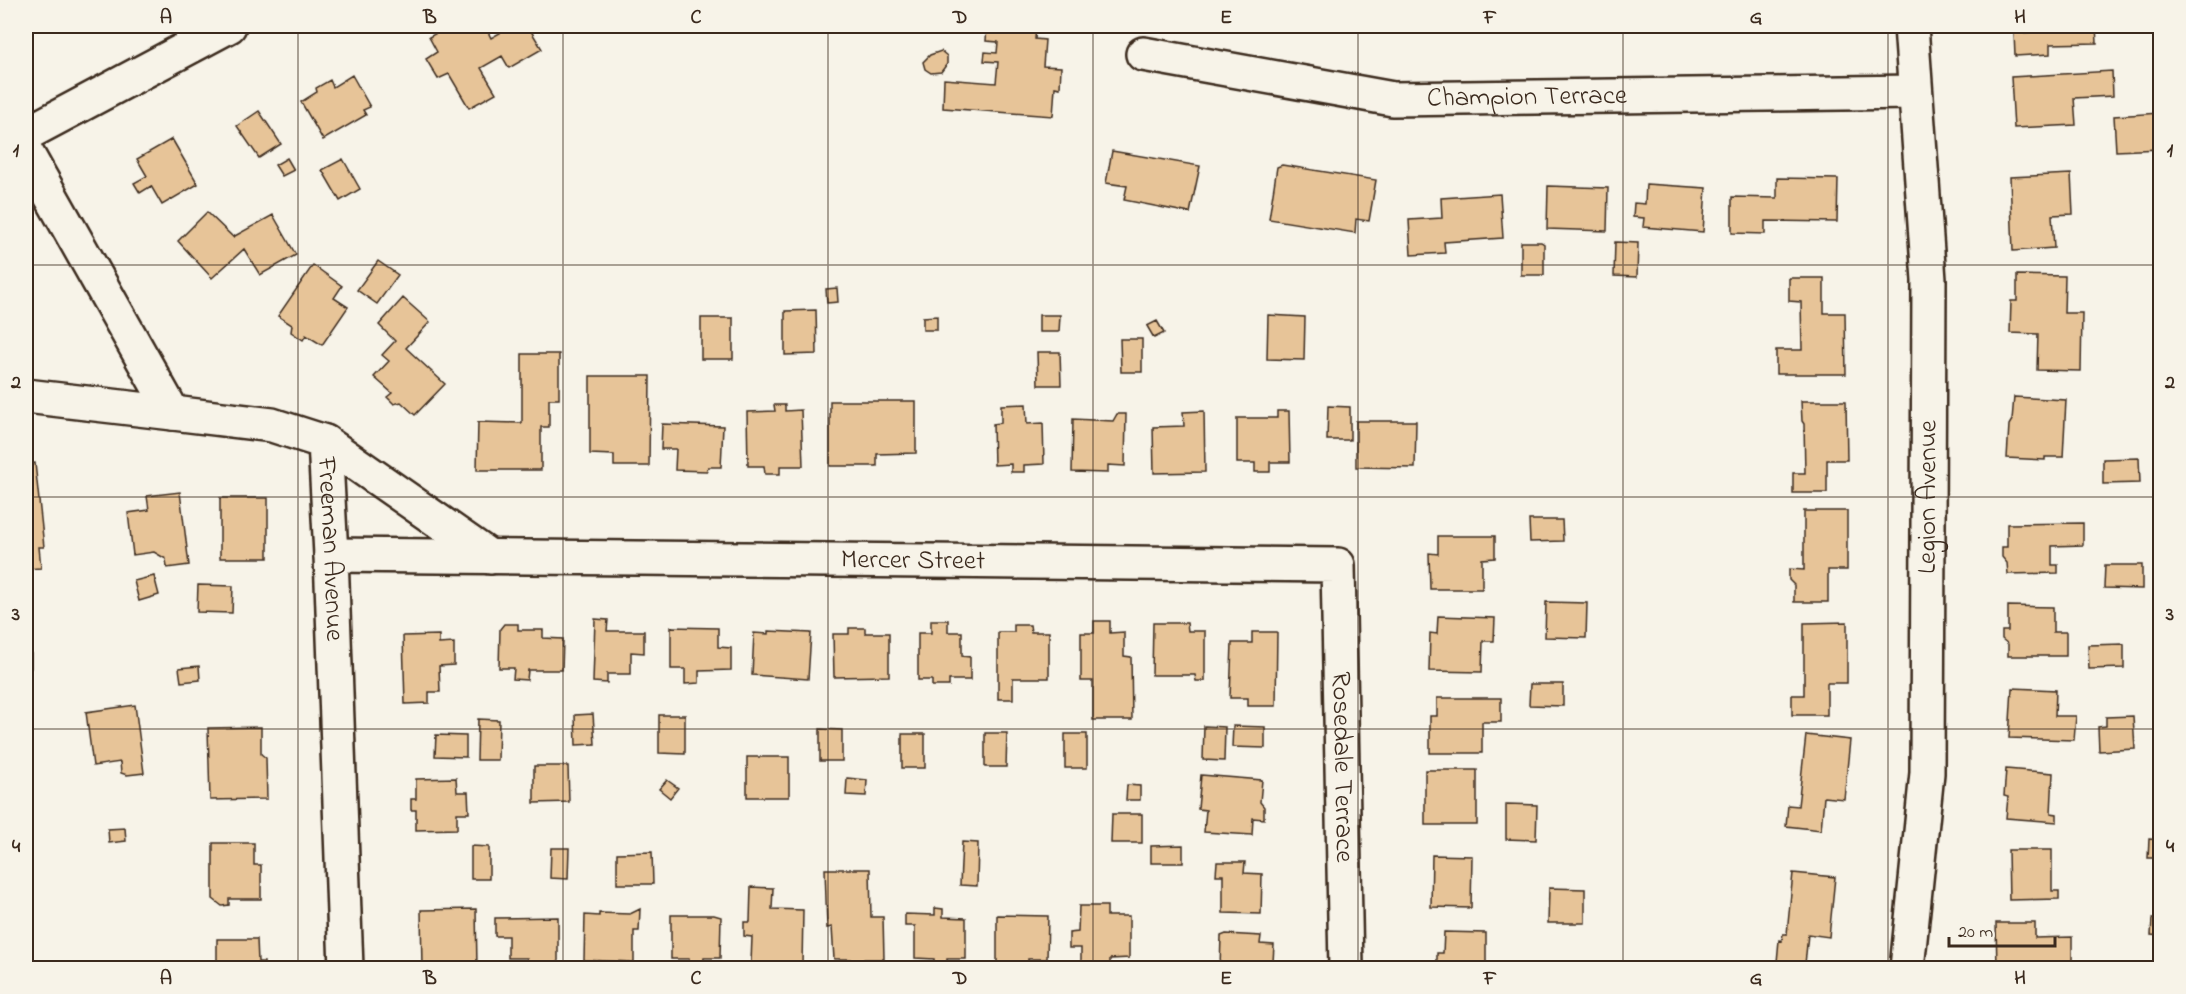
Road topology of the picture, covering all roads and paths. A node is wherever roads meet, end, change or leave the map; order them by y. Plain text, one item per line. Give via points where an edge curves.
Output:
1 (229, 26) edge
2 (1911, 26) edge
3 (1143, 54) dead end
4 (1915, 92) junction
5 (26, 134) edge
6 (26, 152) edge
7 (26, 396) edge
8 (173, 413) junction
9 (325, 442) junction
10 (332, 555) junction
11 (490, 557) junction
12 (1338, 565) joint
13 (346, 969) edge
14 (1346, 969) edge
15 (1907, 969) edge

1 - 5 street
2 - 4 street, Legion Avenue
3 - 4 street, Champion Terrace via 1393,99
4 - 15 street, Legion Avenue via 1929,280 1927,773
6 - 8 street
7 - 8 street, Freeman Avenue
8 - 9 street, Freeman Avenue via 272,425
9 - 10 street, Freeman Avenue
9 - 11 street
10 - 11 street, Mercer Street
10 - 13 street, Freeman Avenue
11 - 12 street, Mercer Street
12 - 14 street, Rosedale Terrace

